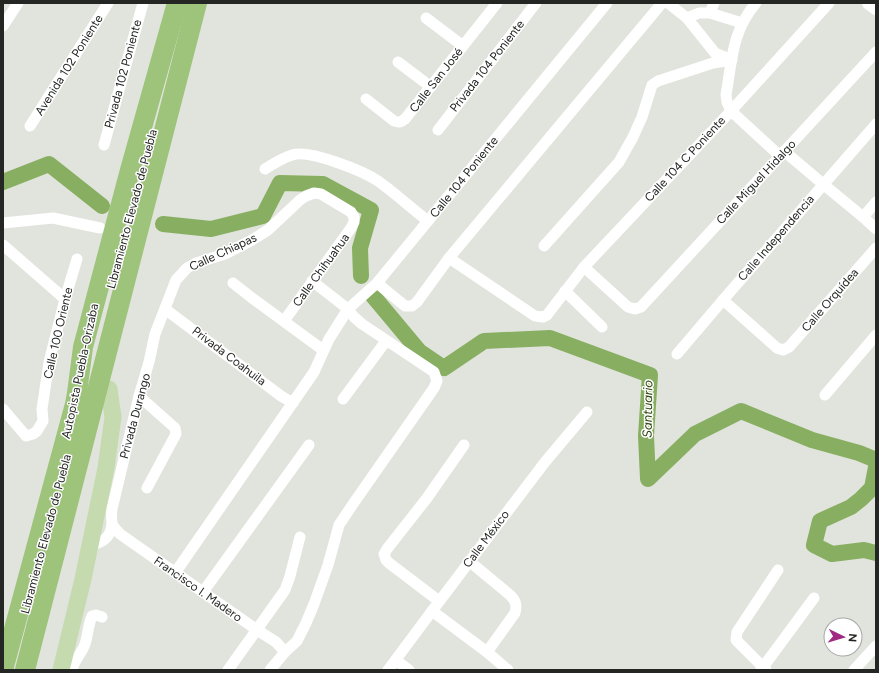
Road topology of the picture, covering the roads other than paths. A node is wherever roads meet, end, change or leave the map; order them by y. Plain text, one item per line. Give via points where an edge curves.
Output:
1 (18, 3) edge
2 (108, 3) edge
3 (143, 3) edge
4 (177, 3) edge
5 (186, 3) edge
6 (197, 3) edge
7 (208, 3) edge
8 (211, 3) edge
9 (536, 3) edge
10 (607, 3) edge
11 (662, 3) edge
12 (668, 3) edge
13 (756, 3) edge
14 (829, 3) edge
15 (869, 3) edge
16 (495, 4) edge
17 (712, 8) edge
18 (876, 8) edge
19 (426, 18) dead end
20 (687, 18) junction
21 (742, 23) junction
22 (3, 26) edge
23 (463, 46) junction
24 (876, 52) edge
25 (732, 60) junction
26 (398, 62) dead end
27 (180, 70) junction
28 (431, 87) junction
29 (366, 98) dead end
30 (731, 111) junction
31 (876, 124) edge
32 (30, 126) dead end
33 (438, 130) dead end
34 (104, 145) dead end
35 (782, 154) junction
36 (265, 169) dead end
37 (823, 184) junction
38 (876, 202) edge
39 (354, 217) joint
40 (863, 217) junction
41 (428, 221) junction
42 (3, 223) edge
43 (100, 228) dead end
44 (876, 228) edge
45 (3, 244) edge
46 (544, 246) dead end
47 (876, 248) edge
48 (449, 258) junction
49 (77, 259) dead end
50 (584, 267) junction
51 (312, 281) junction
52 (233, 283) dead end
53 (377, 283) junction
54 (565, 291) junction
55 (65, 299) junction
56 (723, 300) junction
57 (166, 309) junction
58 (348, 309) junction
59 (284, 321) junction
60 (602, 327) dead end
61 (876, 335) edge
62 (386, 340) junction
63 (83, 347) junction
64 (323, 350) junction
65 (677, 354) dead end
66 (109, 389) junction
67 (825, 395) dead end
68 (139, 396) junction
69 (343, 399) dead end
70 (293, 404) junction
71 (3, 409) edge
72 (587, 412) dead end
73 (309, 445) dead end
74 (464, 445) dead end
75 (147, 488) dead end
76 (112, 524) junction
77 (300, 536) dead end
78 (90, 546) junction
79 (469, 562) junction
80 (778, 570) dead end
81 (175, 573) junction
82 (203, 592) junction
83 (814, 598) dead end
84 (439, 600) junction
85 (432, 610) junction
86 (102, 617) dead end
87 (257, 630) junction
88 (3, 642) edge
89 (876, 646) edge
90 (285, 652) junction
91 (488, 652) junction
92 (396, 660) junction
93 (764, 669) edge
94 (4, 670) edge
95 (11, 670) edge
96 (25, 670) edge
97 (37, 670) edge
98 (61, 670) edge
99 (72, 670) edge
100 (228, 670) edge
101 (270, 670) edge
102 (388, 670) edge
103 (410, 670) edge
104 (508, 670) edge
105 (854, 670) edge

1 - 22 street
2 - 32 street, Avenida 102 Poniente
3 - 34 street, Privada 102 Poniente
4 - 63 highway, Autopista Puebla-Orizaba
5 - 95 highway, Libramiento Elevado de Puebla
6 - 27 highway, Libramiento Elevado de Puebla
7 - 66 highway via 139,283
8 - 27 highway via 192,56
9 - 33 street, Privada 104 Poniente
10 - 41 street, Calle 104 Poniente
11 - 48 street
12 - 20 street
13 - 21 street
14 - 30 street, Calle 104 C Poniente
15 - 18 street
16 - 23 street, Calle San José
17 - 20 street
17 - 21 street
19 - 23 street
20 - 25 street via 715,53
21 - 25 street via 735,41
23 - 28 street, Calle San José
24 - 35 street, Calle Miguel Hidalgo
25 - 30 street via 726,95
25 - 46 street via 706,65 652,85 642,117 619,162
26 - 28 street
27 - 96 highway, Libramiento Elevado de Puebla
28 - 29 street, Calle San José via 401,122 394,121
30 - 35 street
30 - 50 street, Calle 104 C Poniente
31 - 37 street, Calle Independencia
35 - 37 street
35 - 50 street, Calle Miguel Hidalgo via 641,307 634,310 628,307
36 - 41 street via 293,154 315,155 377,181
37 - 40 street
37 - 56 street, Calle Independencia
38 - 40 street
39 - 51 street, Calle Chihuahua via 352,228
39 - 57 street, Calle Chiapas via 351,212 321,194 306,196 268,230 252,240 225,254 187,268 176,280
40 - 44 street
41 - 53 street, Calle 104 Poniente
42 - 43 street via 54,218
45 - 55 street
47 - 56 street, Calle Orquídea via 789,347 783,350 777,348
48 - 53 street via 412,306 405,306
48 - 54 street, Calle 104 C Poniente via 535,316 547,315
49 - 55 street, Calle 100 Oriente
50 - 54 street, Calle 104 C Poniente
51 - 58 street
51 - 59 street, Calle Chihuahua
52 - 59 street
53 - 58 street, Calle 104 Poniente
54 - 60 street
55 - 71 street, Calle 100 Oriente via 49,362 42,409 43,421 37,431 26,436
56 - 65 street, Calle Independencia
57 - 68 street, Privada Durango via 156,334
57 - 70 street, Privada Coahuila
58 - 62 street via 362,324
58 - 64 street, Calle 104 Poniente
59 - 64 street
61 - 67 street
62 - 69 street
62 - 90 street via 434,372 437,381 339,525 314,604 297,640
63 - 88 highway
63 - 94 highway, Autopista Puebla-Orizaba via 78,393
64 - 70 street, Calle 104 Poniente via 314,372
66 - 78 main road via 113,416 106,468
66 - 97 highway
68 - 75 street via 175,428 176,434
68 - 76 street, Privada Durango via 112,509
70 - 81 street, Calle 104 Poniente
72 - 79 street, Calle México via 545,462
73 - 82 street
74 - 84 street via 384,554 389,563
76 - 78 street via 108,537
76 - 81 street, Francisco I. Madero via 120,534
77 - 87 street via 285,590
78 - 98 main road
79 - 84 street, Calle México
79 - 91 street via 515,600 515,613
80 - 93 street via 737,632 736,640
81 - 82 street, Francisco I. Madero
82 - 87 street, Francisco I. Madero
83 - 93 street
84 - 85 street, Calle México
85 - 91 street
85 - 92 street, Calle México
86 - 99 street via 92,616 84,646
87 - 90 street, Francisco I. Madero via 276,642
87 - 100 street
89 - 105 street
90 - 101 street
91 - 104 street
92 - 102 street, Calle México
92 - 103 street

